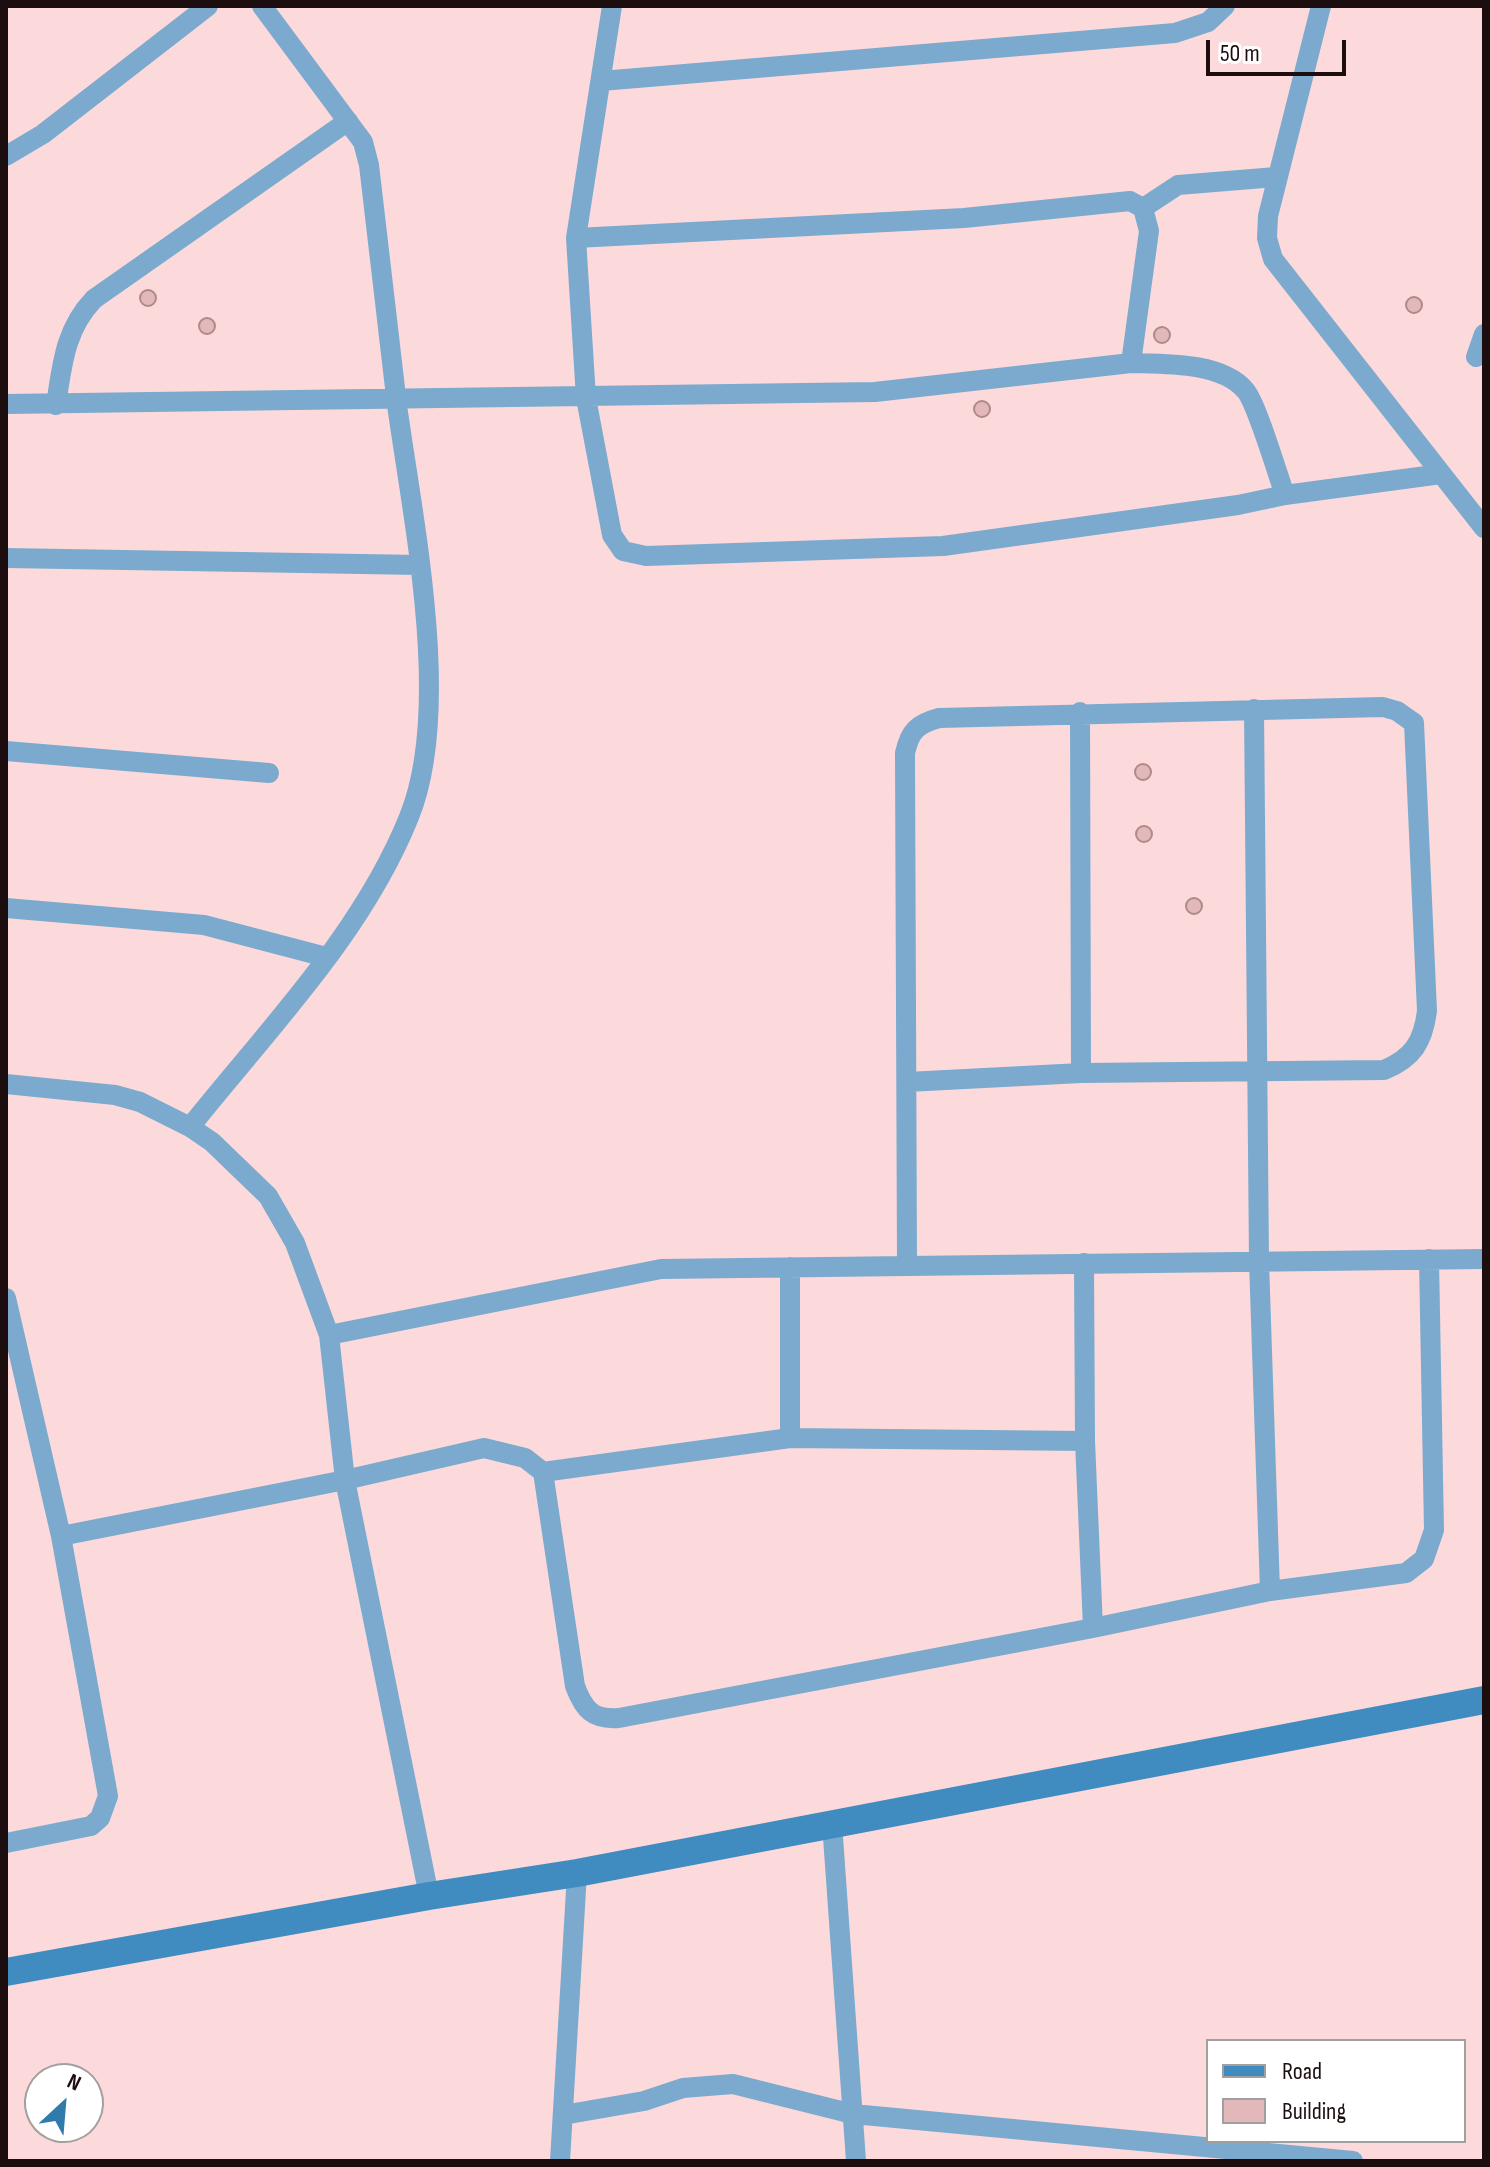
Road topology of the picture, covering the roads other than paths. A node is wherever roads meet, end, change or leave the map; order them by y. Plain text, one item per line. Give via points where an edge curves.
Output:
1 (208, 6) edge
2 (262, 6) edge
3 (612, 6) edge
4 (1225, 6) edge
5 (1321, 6) edge
6 (601, 81) junction
7 (348, 121) junction
8 (6, 156) edge
9 (1276, 177) junction
10 (1143, 208) junction
11 (576, 238) junction
12 (1484, 334) edge
13 (1476, 357) dead end
14 (1131, 363) junction
15 (586, 398) junction
16 (397, 401) junction
17 (6, 404) edge
18 (56, 405) junction
19 (1441, 474) junction
20 (1285, 495) junction
21 (1484, 528) edge
22 (6, 558) edge
23 (420, 565) junction
24 (1254, 709) junction
25 (1080, 712) junction
26 (6, 751) edge
27 (269, 773) dead end
28 (6, 908) edge
29 (326, 957) junction
30 (1081, 1073) junction
31 (1259, 1074) junction
32 (907, 1082) junction
33 (6, 1084) edge
34 (190, 1127) junction
35 (1429, 1259) junction
36 (1484, 1259) edge
37 (1259, 1261) junction
38 (1084, 1263) junction
39 (907, 1265) junction
40 (790, 1267) junction
41 (6, 1298) edge
42 (329, 1335) junction
43 (790, 1438) junction
44 (1085, 1441) junction
45 (543, 1472) junction
46 (345, 1480) junction
47 (61, 1536) junction
48 (1270, 1591) junction
49 (1093, 1628) junction
50 (1484, 1700) edge
51 (832, 1823) junction
52 (6, 1843) edge
53 (577, 1873) junction
54 (429, 1896) junction
55 (6, 1972) edge
56 (853, 2114) junction
57 (563, 2115) junction
58 (560, 2161) edge
59 (856, 2161) edge
60 (1353, 2161) edge

1 - 8 street via 43,134
2 - 7 street
3 - 6 street
4 - 6 street via 1208,22 1175,33
5 - 9 street
6 - 11 street
7 - 16 street via 363,142 369,165
7 - 18 street via 94,299 66,342
9 - 10 street via 1178,185
9 - 19 street via 1267,238 1273,259
10 - 11 street via 1113,201 964,218
10 - 14 street via 1149,231
11 - 15 street
12 - 13 street
14 - 15 street via 875,392
14 - 20 street via 1206,370 1247,391
15 - 16 street
15 - 20 street via 612,535 617,545 634,555 943,546
16 - 18 street
16 - 23 street
17 - 18 street
19 - 20 street
19 - 21 street
22 - 23 street
23 - 29 street via 429,689 421,780 409,818 362,909
24 - 25 street
24 - 31 street
24 - 31 street via 1383,707 1414,723 1427,1011 1424,1036 1413,1053 1384,1070
25 - 30 street
25 - 32 street via 939,718 912,731 905,753
26 - 27 street
28 - 29 street via 204,925
29 - 34 street
30 - 31 street
30 - 32 street
31 - 37 street
32 - 39 street
33 - 34 street via 115,1095
34 - 42 street via 268,1196 295,1243
35 - 36 street
35 - 37 street
35 - 48 street via 1431,1544 1424,1559 1406,1573
37 - 38 street
37 - 48 street
38 - 39 street
38 - 44 street
39 - 40 street
40 - 42 street via 628,1274
40 - 43 street
41 - 47 street
42 - 46 street
43 - 44 street
43 - 45 street
44 - 49 street
45 - 46 street via 525,1458 484,1448
45 - 49 street via 575,1686 582,1706 594,1716 619,1718
46 - 47 street
46 - 54 street
47 - 52 street via 107,1805 91,1826
48 - 49 street
50 - 51 street
51 - 53 street
51 - 56 street
53 - 54 street
53 - 57 street
54 - 55 street
56 - 57 street via 733,2084 683,2088 644,2101
56 - 59 street
56 - 60 street
57 - 58 street

